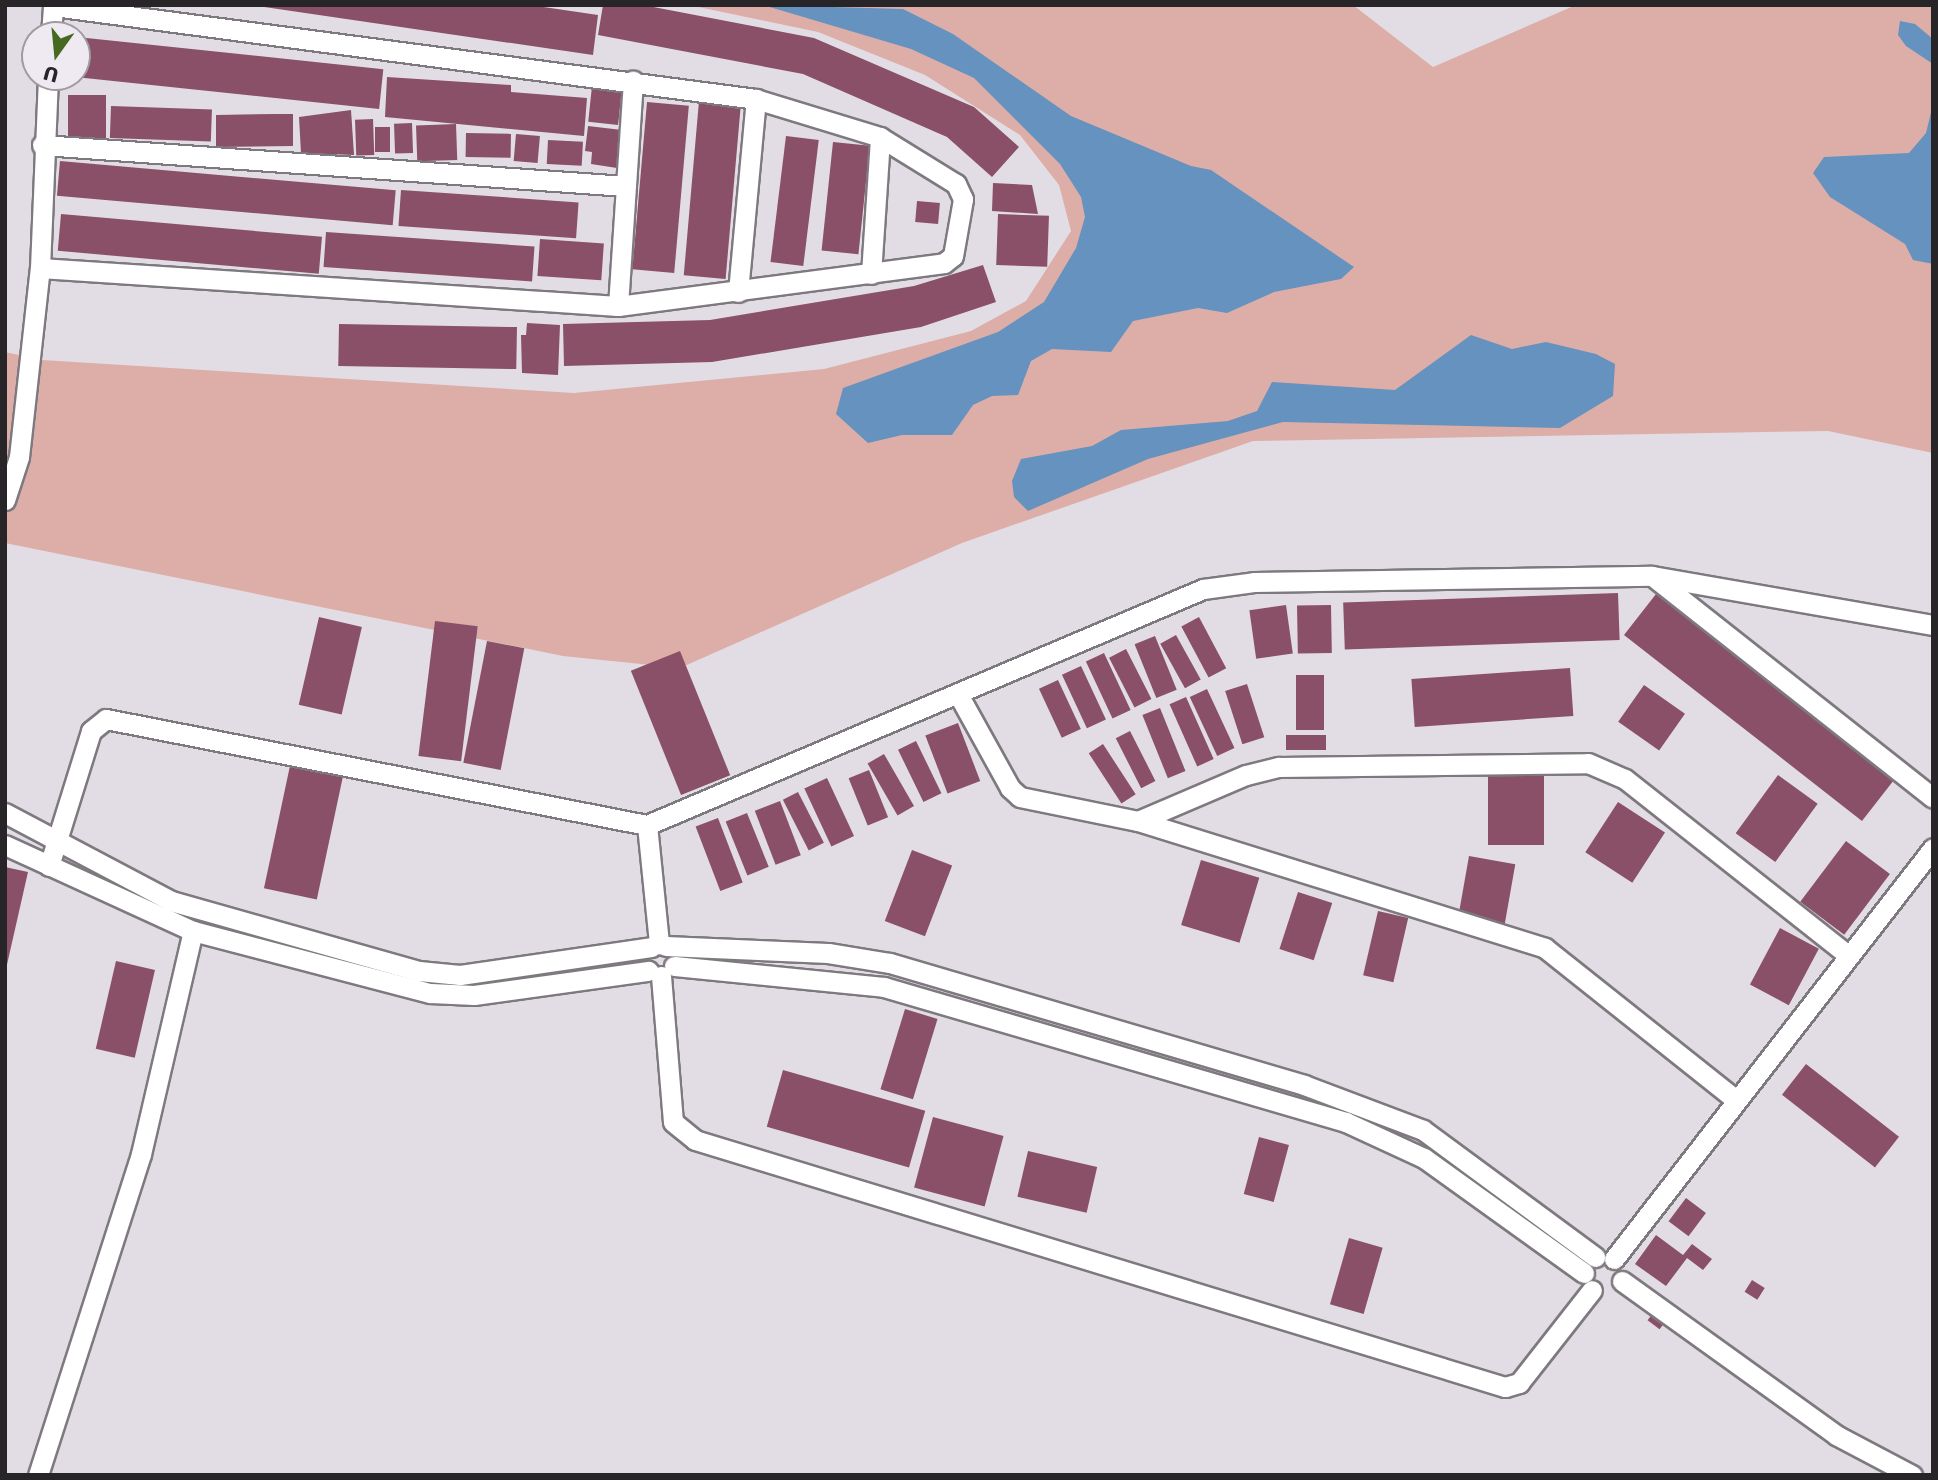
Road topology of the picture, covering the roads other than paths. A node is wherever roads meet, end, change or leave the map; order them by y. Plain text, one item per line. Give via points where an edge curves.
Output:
1 (53, 6) edge
2 (633, 80) junction
3 (47, 91) edge
4 (756, 99) junction
5 (880, 137) junction
6 (42, 145) junction
7 (626, 186) junction
8 (40, 268) junction
9 (871, 274) junction
10 (738, 292) junction
11 (618, 306) junction
12 (5, 500) edge
13 (1652, 576) junction
14 (1933, 625) edge
15 (958, 694) junction
16 (1933, 798) edge
17 (5, 813) edge
18 (1138, 821) junction
19 (647, 825) junction
20 (56, 842) junction
21 (5, 845) edge
22 (1933, 848) edge
23 (49, 866) junction
24 (193, 931) junction
25 (658, 946) junction
26 (1848, 955) junction
27 (661, 971) junction
28 (1138, 1037) junction
29 (1131, 1059) junction
30 (1736, 1100) junction
31 (1597, 1270) junction
32 (1622, 1281) junction
33 (38, 1475) edge
34 (1912, 1475) edge

1 - 2 street
2 - 4 street
2 - 7 street
3 - 6 street
4 - 5 street
4 - 10 street
5 - 9 street
5 - 9 street via 956,184 963,199 953,256 943,263
6 - 7 street
6 - 8 street
7 - 11 street
8 - 11 street
8 - 12 street via 19,457
9 - 10 street
10 - 11 street
13 - 14 street
13 - 15 street via 1254,582 1203,589
13 - 16 street
15 - 18 street via 1010,789 1020,797
15 - 19 street
17 - 20 street
18 - 26 street via 1246,775 1279,767 1587,763 1625,779
18 - 30 street via 1545,948
19 - 20 street via 106,719 91,731
19 - 25 street
20 - 23 street
20 - 25 street via 171,901 419,971 460,975
21 - 23 street
22 - 26 street
23 - 24 street
24 - 27 street via 430,993 474,995
24 - 33 street via 141,1154
25 - 27 street via 645,956
25 - 27 street via 673,952
25 - 28 street via 828,953 890,963
26 - 30 street
27 - 29 street via 884,986
27 - 31 street via 673,1122 695,1140 1505,1387 1518,1383
28 - 29 street
28 - 31 street via 1304,1085 1423,1130
29 - 31 street via 1346,1122 1392,1141
30 - 31 street
31 - 32 street
31 - 32 street via 1606,1294
32 - 34 street via 1836,1434

